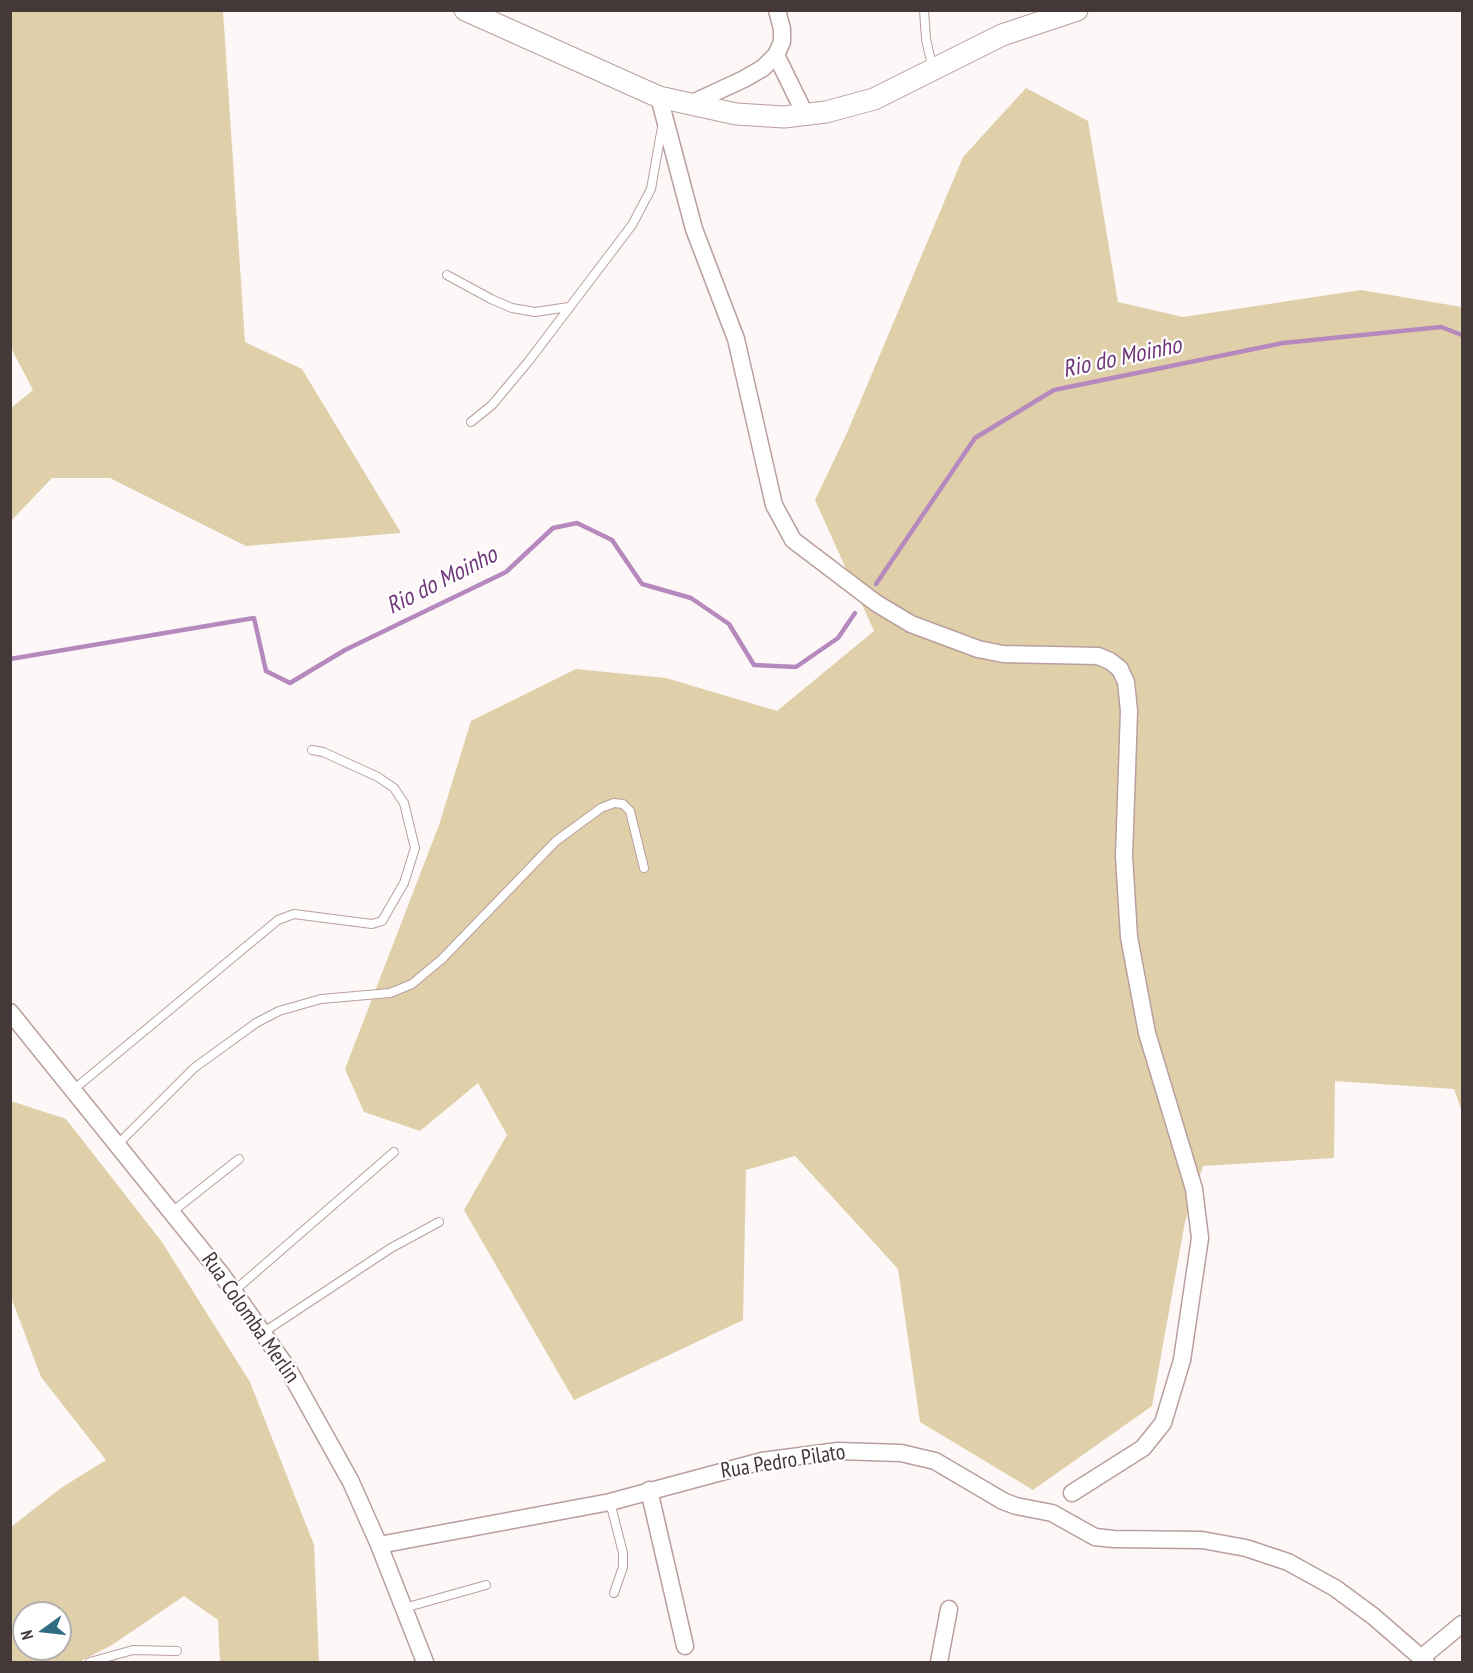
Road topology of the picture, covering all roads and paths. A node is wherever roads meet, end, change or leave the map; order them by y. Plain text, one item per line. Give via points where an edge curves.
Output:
1 (465, 10) edge
2 (777, 10) edge
3 (924, 10) edge
4 (1077, 10) edge
5 (776, 55) junction
6 (933, 70) junction
7 (659, 98) junction
8 (688, 105) junction
9 (806, 116) junction
10 (663, 120) junction
11 (447, 275) dead end
12 (569, 307) junction
13 (471, 422) dead end
14 (312, 750) dead end
15 (644, 868) dead end
16 (10, 1012) edge
17 (73, 1090) junction
18 (117, 1146) junction
19 (394, 1152) dead end
20 (239, 1159) dead end
21 (172, 1212) junction
22 (439, 1222) dead end
23 (234, 1291) junction
24 (264, 1332) junction
25 (649, 1490) junction
26 (1072, 1493) dead end
27 (610, 1502) junction
28 (380, 1545) junction
29 (486, 1585) dead end
30 (614, 1593) dead end
31 (404, 1608) junction
32 (949, 1609) dead end
33 (1462, 1624) edge
34 (685, 1646) dead end
35 (177, 1651) dead end
36 (1424, 1660) edge
37 (90, 1662) edge
38 (425, 1662) edge
39 (939, 1662) edge

1 - 7 street
2 - 5 street via 782,42
3 - 6 lane
4 - 6 street via 1002,35
5 - 8 street via 744,79
5 - 9 street
6 - 9 street via 874,99
7 - 8 street
7 - 10 street
8 - 9 street via 759,117
10 - 12 lane via 651,189 632,225
10 - 26 street via 694,229 736,339 774,505 794,540 876,603 911,624 1003,654 1098,656 1120,669 1126,682 1129,711 1124,856 1129,937 1148,1033 1194,1189 1200,1238 1182,1359 1163,1424 1143,1448
11 - 12 lane via 512,308 535,312
12 - 13 lane via 492,405
14 - 17 lane via 378,777 394,788 404,803 415,848 404,883 382,921 372,924 294,914 278,920
15 - 18 lane via 630,811 614,802 601,808 556,841 442,959 412,984 390,993 321,999 279,1011 256,1023 194,1068
16 - 17 street, Rua Colomba Merlin
17 - 18 street, Rua Colomba Merlin
18 - 21 street, Rua Colomba Merlin
19 - 23 lane
20 - 21 lane
21 - 23 street, Rua Colomba Merlin
22 - 24 lane via 391,1248
23 - 24 street, Rua Colomba Merlin
24 - 28 street, Rua Colomba Merlin via 332,1444
25 - 27 street, Rua Pedro Pilato
25 - 34 street
25 - 36 street, Rua Pedro Pilato via 762,1461 811,1454 866,1450 918,1456 956,1472 1003,1501 1052,1513 1095,1536 1202,1540 1246,1548 1288,1562 1335,1588
27 - 28 street, Rua Pedro Pilato
27 - 30 lane via 623,1553
28 - 31 street, Rua Colomba Merlin
29 - 31 lane
31 - 38 street, Rua Colomba Merlin
32 - 39 street
33 - 36 street
35 - 37 lane via 133,1650

